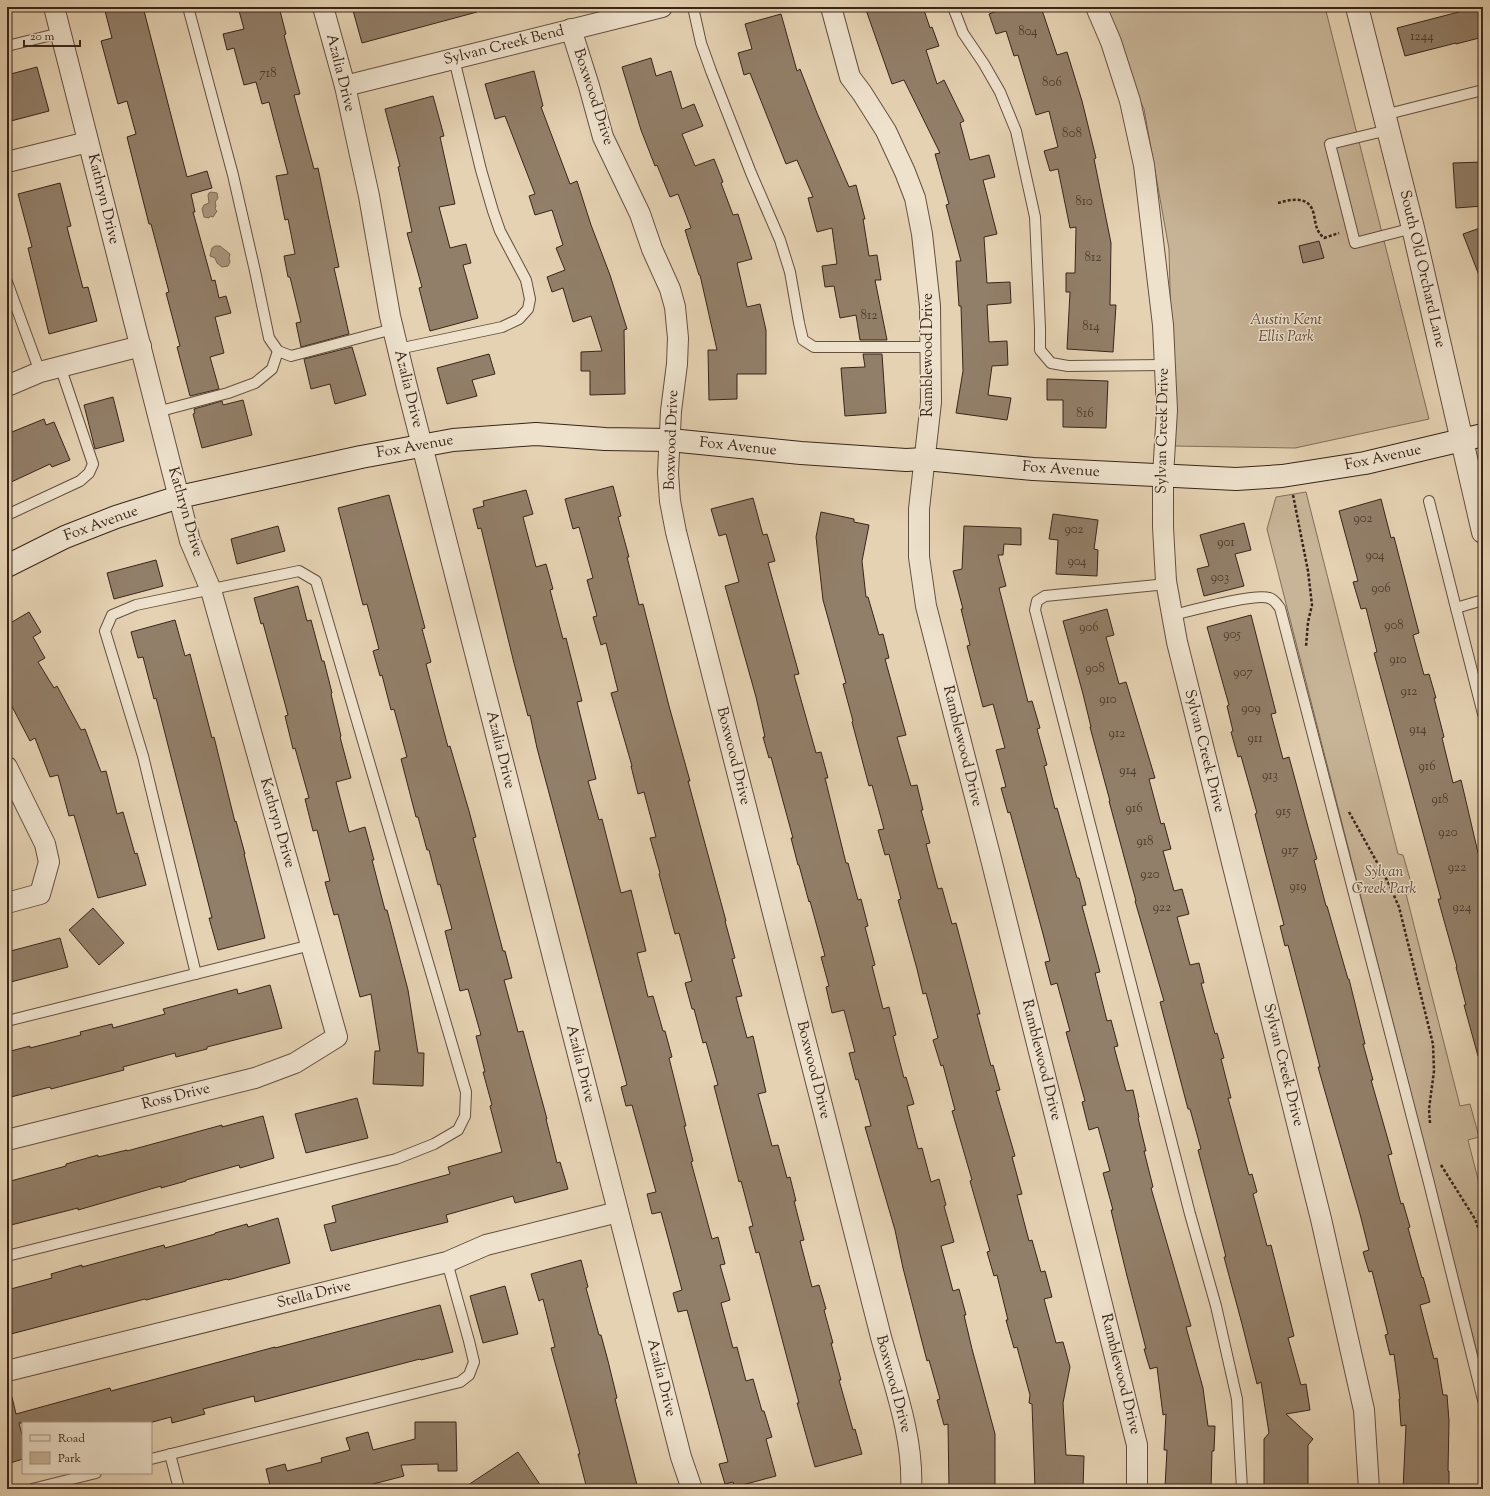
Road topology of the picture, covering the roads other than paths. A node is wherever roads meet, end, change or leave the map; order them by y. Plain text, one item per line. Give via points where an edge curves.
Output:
1 (54, 7) edge
2 (188, 7) edge
3 (323, 7) edge
4 (662, 7) edge
5 (693, 7) edge
6 (831, 7) edge
7 (953, 7) edge
8 (1096, 7) edge
9 (1357, 7) edge
10 (571, 29) junction
11 (60, 32) junction
12 (7, 46) edge
13 (454, 59) junction
14 (345, 86) junction
15 (1483, 90) edge
16 (1386, 123) junction
17 (88, 142) junction
18 (7, 162) edge
19 (1413, 228) junction
20 (7, 282) edge
21 (393, 329) junction
22 (140, 346) junction
23 (930, 348) junction
24 (398, 349) junction
25 (278, 350) junction
26 (1164, 365) junction
27 (60, 366) junction
28 (40, 372) junction
29 (7, 386) edge
30 (157, 412) junction
31 (1483, 435) edge
32 (670, 440) junction
33 (1462, 440) junction
34 (422, 445) junction
35 (925, 459) junction
36 (1162, 476) junction
37 (179, 497) junction
38 (1429, 501) dead end
39 (7, 515) edge
40 (1483, 532) edge
41 (7, 566) edge
42 (1167, 584) junction
43 (211, 590) junction
44 (1483, 600) edge
45 (1456, 608) junction
46 (1172, 615) junction
47 (1483, 714) edge
48 (7, 767) edge
49 (7, 903) edge
50 (311, 945) junction
51 (196, 974) junction
52 (7, 1021) edge
53 (337, 1037) joint
54 (7, 1140) edge
55 (618, 1212) junction
56 (7, 1256) edge
57 (447, 1262) junction
58 (7, 1371) edge
59 (1483, 1400) edge
60 (170, 1454) junction
61 (152, 1459) edge
62 (92, 1474) edge
63 (32, 1489) edge
64 (179, 1489) edge
65 (692, 1489) edge
66 (911, 1489) edge
67 (1137, 1489) edge
68 (1242, 1489) edge
69 (1369, 1489) edge

1 - 11 street, Kathryn Drive
2 - 25 lane via 232,175 269,338
3 - 14 street, Azalia Drive
4 - 10 street, Sylvan Creek Bend
5 - 23 lane via 708,64 780,240 790,272 803,340 814,347
6 - 23 street, Ramblewood Drive via 850,77 886,131 914,198 922,234 930,306
7 - 26 lane via 963,33 1000,92 1016,131 1035,217 1040,350 1051,363 1068,366
8 - 26 street, Sylvan Creek Drive via 1111,42 1130,101 1144,165 1163,324
9 - 16 main road, South Old Orchard Lane
10 - 13 street, Sylvan Creek Bend
10 - 32 street, Boxwood Drive via 603,137 640,214 675,307 678,338
11 - 12 lane
11 - 17 street, Kathryn Drive
13 - 14 street, Sylvan Creek Bend
13 - 24 lane via 493,211 500,231 526,280 530,299 528,309 519,319 502,327
14 - 21 street, Azalia Drive via 369,196
15 - 16 lane
16 - 19 main road, South Old Orchard Lane
16 - 19 lane via 1330,144 1351,230 1355,243
17 - 18 street
17 - 22 street, Kathryn Drive
19 - 33 main road, South Old Orchard Lane
20 - 28 lane
21 - 24 street, Azalia Drive
21 - 25 lane via 291,356
22 - 27 street
22 - 30 street, Kathryn Drive
23 - 35 street, Ramblewood Drive via 931,402
24 - 34 street, Azalia Drive
25 - 30 lane via 272,369 255,383 228,394
26 - 36 street, Sylvan Creek Drive via 1167,410
27 - 28 street
27 - 39 lane via 93,464 89,473 80,482
28 - 29 street
30 - 37 street, Kathryn Drive
31 - 33 main road, Fox Avenue
32 - 34 main road, Fox Avenue via 536,434
32 - 35 main road, Fox Avenue via 801,453
32 - 66 street, Boxwood Drive via 668,473 676,532 908,1439
33 - 36 main road, Fox Avenue via 1365,463 1290,474 1236,479
33 - 40 main road, South Old Orchard Lane
34 - 37 main road, Fox Avenue
34 - 55 street, Azalia Drive
35 - 36 main road, Fox Avenue via 1033,469
35 - 67 street, Ramblewood Drive via 919,508 919,557 926,606 1137,1445
36 - 42 street, Sylvan Creek Drive
37 - 41 main road, Fox Avenue via 65,537
37 - 43 street, Kathryn Drive via 190,541
38 - 45 lane
42 - 46 street, Sylvan Creek Drive
42 - 68 lane via 1045,596 1037,601 1035,610 1190,1214 1216,1306 1237,1399
43 - 50 street, Kathryn Drive
43 - 51 lane via 136,605 112,615 105,631 143,756
43 - 56 lane via 299,571 316,581 466,1092 465,1116 458,1130 434,1144 396,1159
44 - 45 lane
45 - 47 lane
46 - 59 lane via 1247,598 1268,597 1280,608
46 - 69 street, Sylvan Creek Drive via 1321,1219 1364,1410
48 - 49 street via 45,844 49,862 40,894
50 - 51 lane
50 - 53 street, Kathryn Drive
51 - 52 lane
53 - 54 street, Ross Drive via 295,1063 255,1078
55 - 57 street, Stella Drive via 486,1246
55 - 65 street, Azalia Drive via 681,1457
57 - 58 street, Stella Drive
57 - 60 lane via 474,1362 470,1375 460,1382
60 - 61 lane
60 - 64 lane
62 - 63 lane

